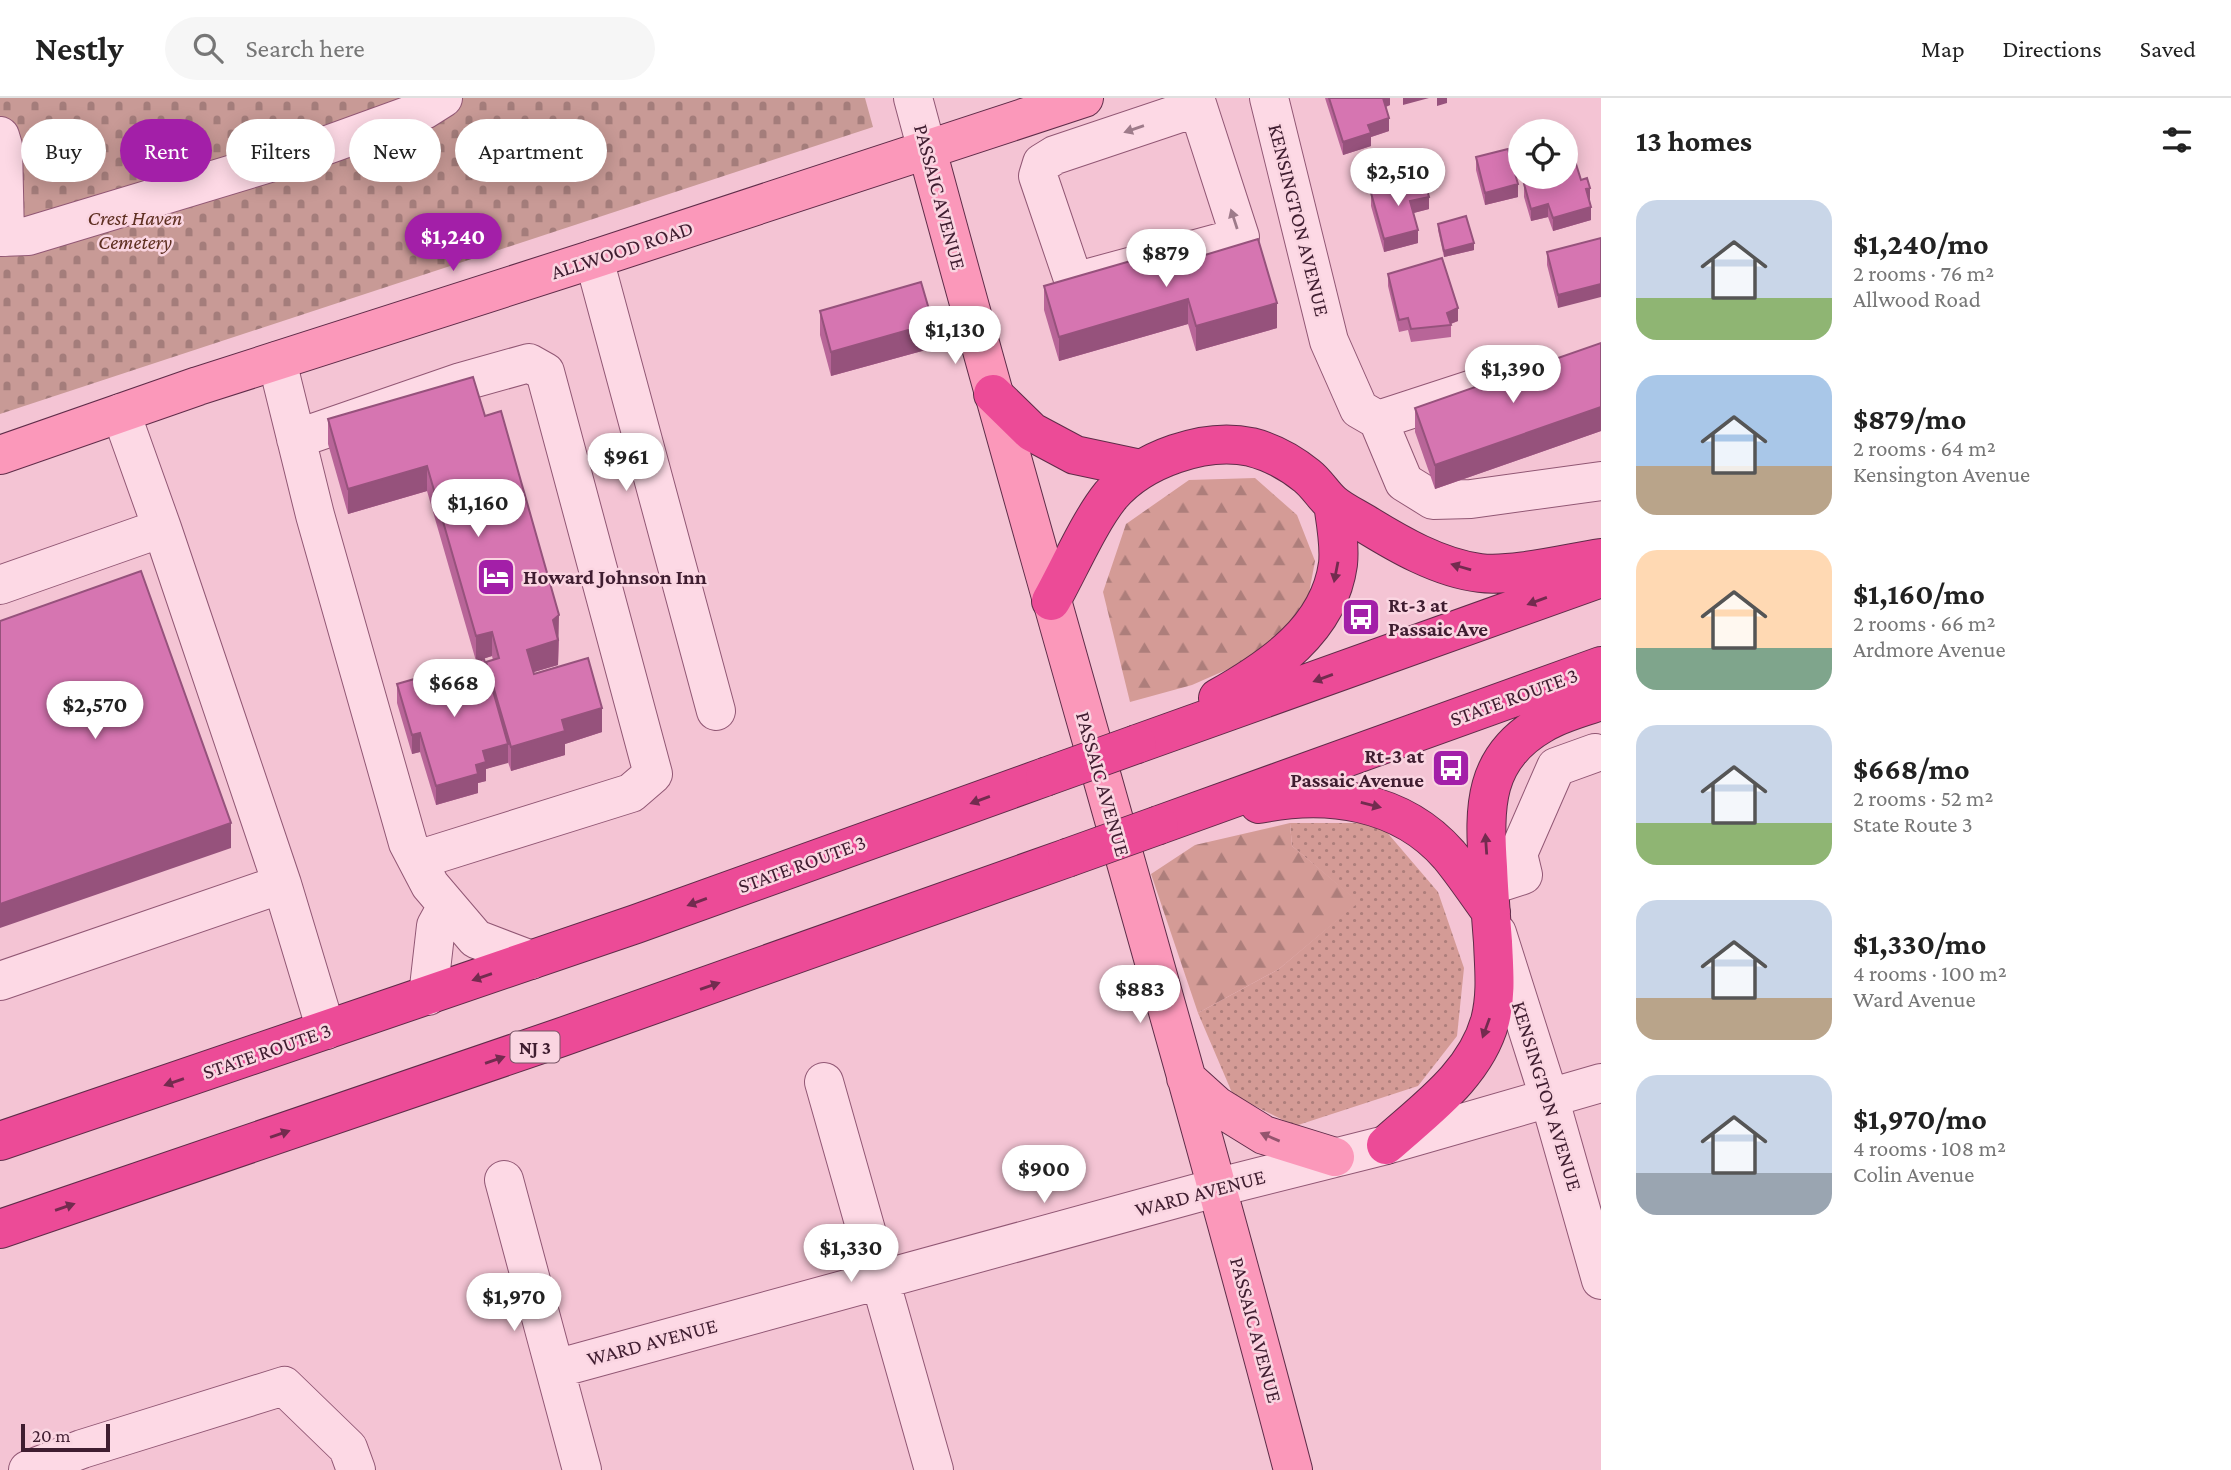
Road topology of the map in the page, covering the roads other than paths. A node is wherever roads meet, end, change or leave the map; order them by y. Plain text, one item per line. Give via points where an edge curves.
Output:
1 (443, 98) edge
2 (913, 98) edge
3 (1084, 98) edge
4 (1269, 98) edge
5 (1197, 102) edge
6 (0, 136) edge
7 (927, 150) junction
8 (2, 237) edge
9 (594, 259) junction
10 (277, 361) junction
11 (1509, 377) edge
12 (993, 394) junction
13 (121, 412) junction
14 (1378, 420) junction
15 (296, 439) junction
16 (0, 455) edge
17 (1141, 469) junction
18 (1601, 481) edge
19 (1334, 504) junction
20 (162, 527) junction
21 (1601, 558) edge
22 (1601, 578) edge
23 (1046, 583) junction
24 (0, 585) edge
25 (1601, 666) edge
26 (1592, 704) edge
27 (716, 711) dead end
28 (1137, 744) junction
29 (1598, 763) edge
30 (1159, 825) junction
31 (416, 860) junction
32 (282, 884) junction
33 (1490, 899) junction
34 (447, 906) junction
35 (531, 960) junction
36 (0, 981) edge
37 (428, 996) junction
38 (326, 1030) junction
39 (1186, 1078) junction
40 (824, 1082) dead end
41 (1601, 1083) edge
42 (1549, 1097) junction
43 (0, 1141) edge
44 (1386, 1145) junction
45 (1335, 1157) junction
46 (504, 1180) dead end
47 (1219, 1187) junction
48 (0, 1229) edge
49 (880, 1280) junction
50 (1601, 1280) edge
51 (555, 1369) junction
52 (28, 1470) edge
53 (356, 1470) edge
54 (582, 1470) edge
55 (934, 1470) edge
56 (1293, 1470) edge

1 - 8 street via 424,110 316,149 28,236
2 - 7 street, PASSAIC AVENUE
3 - 7 main road, ALLWOOD ROAD
4 - 14 street, KENSINGTON AVENUE via 1329,341 1359,409
5 -> 5 street via 1042,163 1038,176 1074,282 1240,237
6 - 8 street
7 - 9 main road, ALLWOOD ROAD
7 - 12 main road, PASSAIC AVENUE
9 - 10 main road, ALLWOOD ROAD
9 - 27 street
10 - 13 main road, ALLWOOD ROAD
10 - 15 street
11 - 14 street
12 - 17 highway via 1032,432 1075,455
12 - 23 main road, PASSAIC AVENUE
13 - 16 main road, ALLWOOD ROAD
13 - 20 street
14 - 18 street via 1404,482 1433,500
15 - 31 street
15 - 31 street via 529,363 545,372 653,774 631,793
17 - 19 highway via 1172,453 1249,447 1277,456 1308,477
17 - 23 highway via 1111,495
21 -> 19 highway via 1479,573 1407,549
19 -> 28 highway via 1338,563 1333,585 1297,644 1253,678
20 - 24 street
20 - 32 street
22 -> 28 highway, STATE ROUTE 3
23 - 39 main road, PASSAIC AVENUE
25 - 30 highway, STATE ROUTE 3 / NJ 3
26 - 29 street
33 -> 26 highway via 1486,809 1496,771 1518,741 1540,725
28 -> 35 highway, STATE ROUTE 3, bridge
29 - 33 street via 1556,767 1518,854 1523,874
30 -> 33 highway via 1270,802 1348,800 1375,805 1403,818 1448,854
48 -> 30 highway, STATE ROUTE 3 / NJ 3, bridge via 623,1016
31 - 34 street
32 - 36 street
32 - 38 street
33 - 42 street, KENSINGTON AVENUE
33 -> 44 highway via 1495,987 1490,1021 1467,1067 1451,1087
34 - 35 street via 476,939
34 - 37 street via 436,926
35 -> 37 highway, STATE ROUTE 3
37 - 38 highway, STATE ROUTE 3
38 -> 43 highway, STATE ROUTE 3
45 -> 39 main road via 1264,1135 1217,1106
39 - 47 main road, PASSAIC AVENUE
40 - 49 street
41 - 42 street, WARD AVENUE
42 - 44 street, WARD AVENUE
42 - 50 street, KENSINGTON AVENUE
44 - 45 street, WARD AVENUE
45 - 47 street, WARD AVENUE
46 - 51 street
47 - 49 street, WARD AVENUE
47 - 56 main road, PASSAIC AVENUE
49 - 51 street, WARD AVENUE
49 - 55 street
51 - 54 street
52 - 53 street via 284,1386 348,1448

